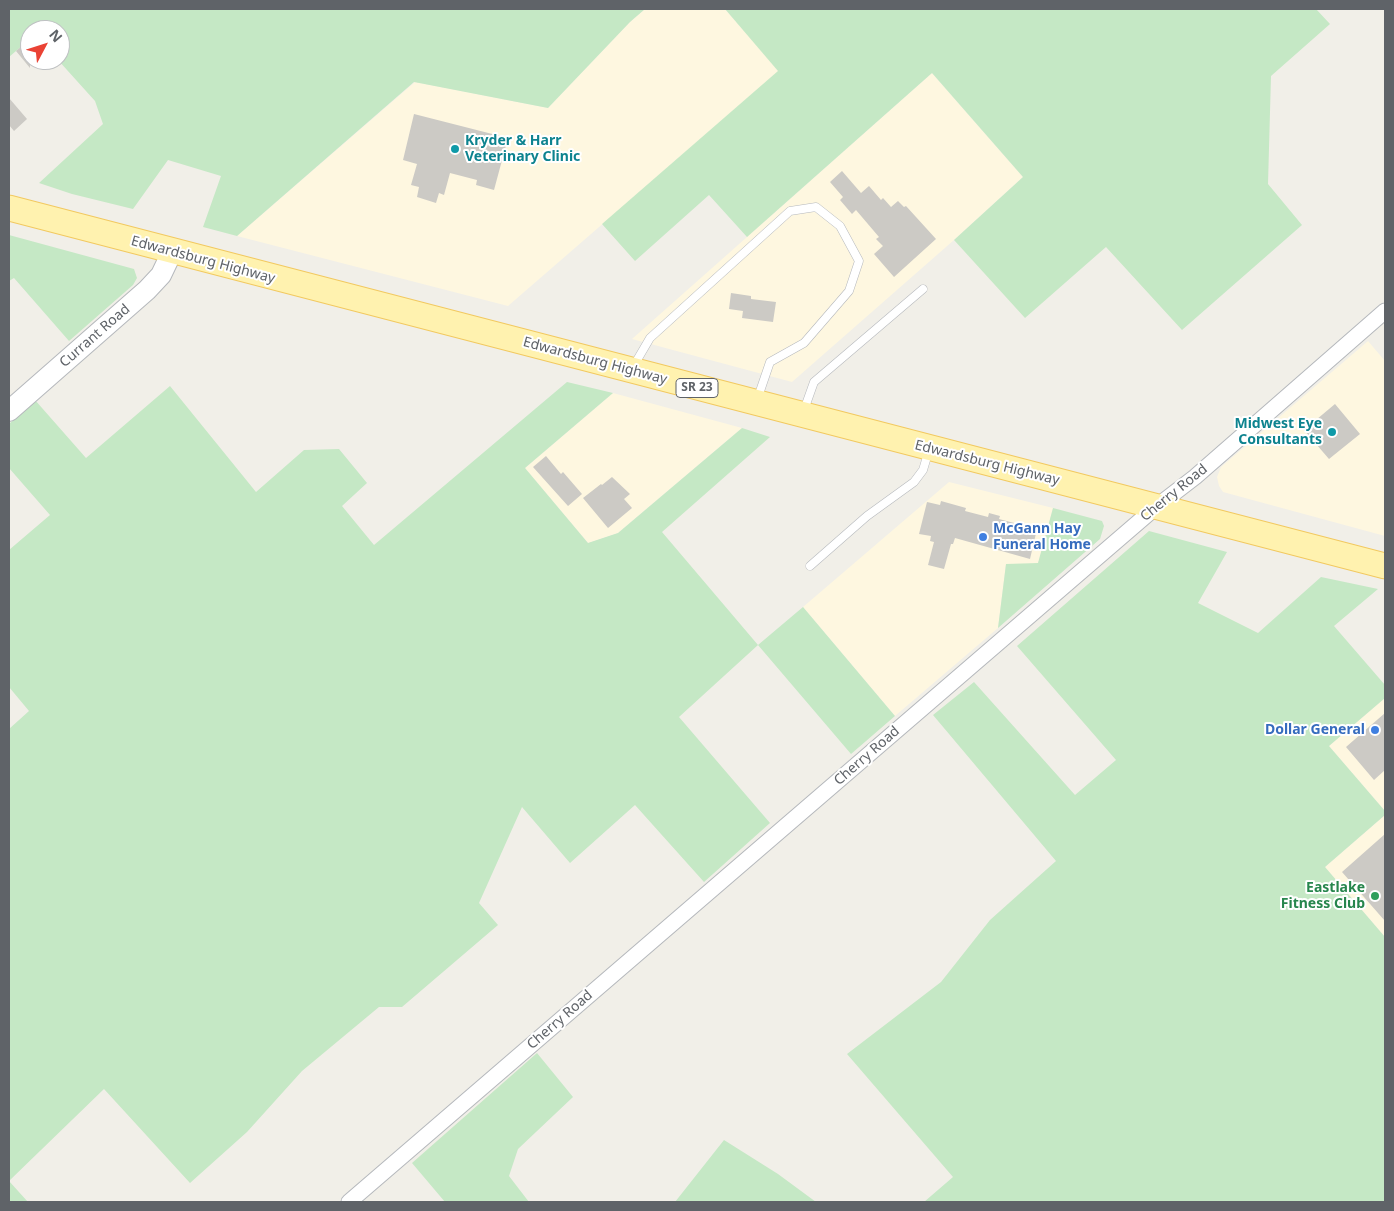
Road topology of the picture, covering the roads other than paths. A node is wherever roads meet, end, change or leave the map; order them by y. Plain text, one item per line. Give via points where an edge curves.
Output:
1 (9, 208) edge
2 (172, 252) junction
3 (923, 289) dead end
4 (1385, 311) edge
5 (631, 370) junction
6 (756, 403) junction
7 (9, 411) edge
8 (802, 415) junction
9 (929, 448) junction
10 (1156, 506) junction
11 (810, 566) dead end
12 (1385, 566) edge
13 (349, 1202) edge

1 - 2 main road, Edwardsburg Highway / SR 23
2 - 5 main road, Edwardsburg Highway / SR 23
2 - 7 street, Currant Road via 161,275 148,290
3 - 8 lane via 814,382
4 - 10 street, Cherry Road via 1195,477
5 - 6 main road, Edwardsburg Highway / SR 23
5 - 6 lane via 650,338 790,212 816,207 840,226 859,261 849,291 804,343 770,362
6 - 8 main road, Edwardsburg Highway / SR 23
8 - 9 main road, Edwardsburg Highway / SR 23
9 - 10 main road, Edwardsburg Highway / SR 23
9 - 11 lane via 923,470 914,482 867,516
10 - 12 main road, Edwardsburg Highway / SR 23
10 - 13 street, Cherry Road

